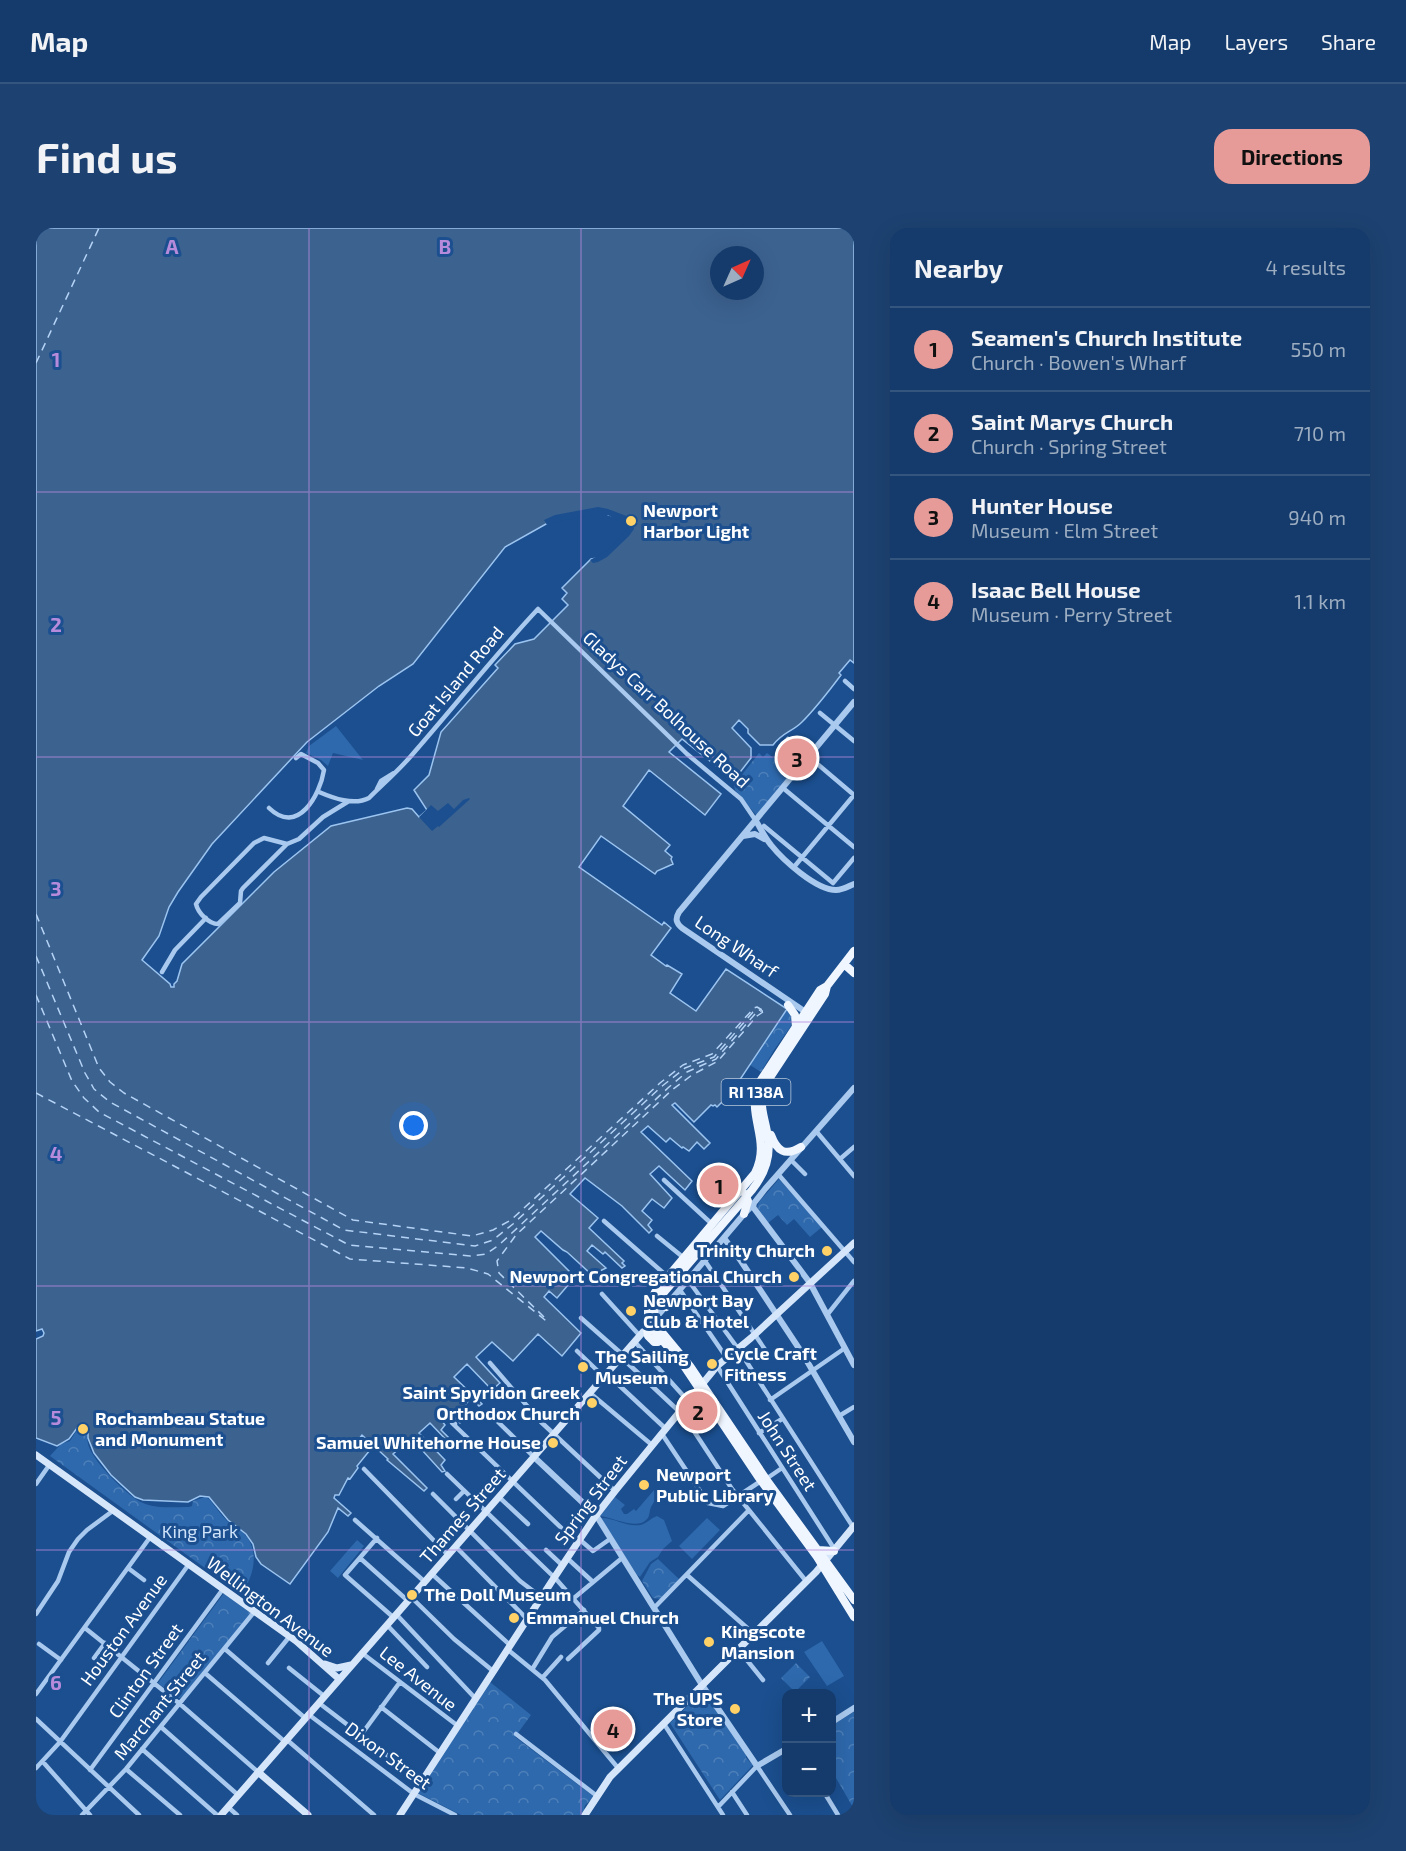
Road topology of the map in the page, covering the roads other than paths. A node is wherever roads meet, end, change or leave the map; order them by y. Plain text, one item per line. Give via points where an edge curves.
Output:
1 (538, 609) joint
2 (845, 681) dead end
3 (854, 689) edge
4 (854, 702) edge
5 (820, 713) dead end
6 (835, 725) junction
7 (788, 739) dead end
8 (854, 741) edge
9 (809, 757) junction
10 (296, 758) dead end
11 (783, 788) junction
12 (319, 792) junction
13 (854, 795) edge
14 (350, 801) junction
15 (269, 808) dead end
16 (756, 821) junction
17 (764, 826) dead end
18 (828, 826) junction
19 (743, 836) junction
20 (767, 840) junction
21 (287, 844) junction
22 (854, 847) edge
23 (802, 857) junction
24 (854, 858) edge
25 (794, 867) junction
26 (854, 884) edge
27 (206, 918) junction
28 (854, 951) edge
29 (844, 964) junction
30 (162, 972) dead end
31 (854, 973) edge
32 (782, 996) junction
33 (788, 1005) junction
34 (807, 1015) junction
35 (796, 1028) junction
36 (854, 1088) edge
37 (762, 1114) junction
38 (816, 1131) junction
39 (801, 1147) joint
40 (854, 1147) edge
41 (791, 1156) junction
42 (840, 1159) junction
43 (767, 1160) junction
44 (759, 1166) junction
45 (778, 1174) junction
46 (805, 1174) dead end
47 (854, 1176) edge
48 (664, 1180) dead end
49 (744, 1193) junction
50 (753, 1207) junction
51 (744, 1214) junction
52 (604, 1221) dead end
53 (713, 1225) junction
54 (657, 1236) dead end
55 (724, 1238) junction
56 (854, 1243) edge
57 (845, 1251) junction
58 (684, 1258) junction
59 (705, 1261) junction
60 (854, 1262) edge
61 (668, 1278) junction
62 (688, 1280) junction
63 (854, 1281) edge
64 (810, 1283) junction
65 (680, 1290) junction
66 (602, 1294) dead end
67 (656, 1298) junction
68 (666, 1307) junction
69 (777, 1314) junction
70 (827, 1315) junction
71 (581, 1318) dead end
72 (657, 1330) junction
73 (754, 1334) junction
74 (640, 1336) junction
75 (634, 1342) junction
76 (738, 1348) junction
77 (845, 1348) junction
78 (577, 1351) dead end
79 (768, 1354) dead end
80 (622, 1356) junction
81 (726, 1357) junction
82 (490, 1363) dead end
83 (854, 1365) edge
84 (717, 1366) junction
85 (813, 1371) junction
86 (605, 1375) junction
87 (700, 1386) junction
88 (590, 1393) junction
89 (770, 1400) junction
90 (688, 1401) junction
91 (854, 1407) edge
92 (680, 1412) junction
93 (839, 1416) junction
94 (494, 1418) dead end
95 (782, 1419) junction
96 (455, 1424) dead end
97 (664, 1432) junction
98 (759, 1433) junction
99 (554, 1434) junction
100 (854, 1442) edge
101 (653, 1446) junction
102 (36, 1455) edge
103 (534, 1457) junction
104 (50, 1464) junction
105 (782, 1468) junction
106 (364, 1469) dead end
107 (447, 1474) dead end
108 (764, 1480) junction
109 (513, 1481) junction
110 (36, 1484) edge
111 (464, 1491) junction
112 (615, 1491) junction
113 (433, 1494) dead end
114 (738, 1496) junction
115 (499, 1497) junction
116 (456, 1499) dead end
117 (114, 1510) junction
118 (749, 1510) junction
119 (486, 1512) junction
120 (596, 1515) junction
121 (355, 1520) dead end
122 (528, 1524) dead end
123 (853, 1527) edge
124 (470, 1531) junction
125 (151, 1536) junction
126 (377, 1538) junction
127 (610, 1539) junction
128 (578, 1541) junction
129 (456, 1547) junction
130 (546, 1550) dead end
131 (818, 1550) junction
132 (834, 1550) junction
133 (448, 1555) junction
134 (360, 1558) junction
135 (622, 1558) junction
136 (564, 1561) junction
137 (824, 1563) junction
138 (189, 1564) junction
139 (128, 1568) junction
140 (432, 1574) junction
141 (687, 1575) junction
142 (554, 1578) junction
143 (144, 1580) dead end
144 (425, 1581) junction
145 (807, 1581) junction
146 (592, 1582) junction
147 (223, 1589) junction
148 (541, 1597) junction
149 (574, 1598) junction
150 (410, 1599) junction
151 (854, 1600) edge
152 (654, 1608) junction
153 (584, 1610) junction
154 (255, 1611) junction
155 (36, 1614) edge
156 (395, 1616) junction
157 (854, 1617) edge
158 (527, 1619) junction
159 (387, 1625) junction
160 (85, 1628) junction
161 (754, 1634) junction
162 (290, 1636) junction
163 (105, 1643) junction
164 (39, 1644) dead end
165 (509, 1647) junction
166 (225, 1649) junction
167 (738, 1649) junction
168 (362, 1653) junction
169 (122, 1657) junction
170 (561, 1657) dead end
171 (94, 1658) dead end
172 (568, 1659) dead end
173 (61, 1660) junction
174 (320, 1662) junction
175 (268, 1663) dead end
176 (351, 1665) junction
177 (427, 1667) dead end
178 (289, 1668) dead end
179 (533, 1668) junction
180 (493, 1671) junction
181 (205, 1673) junction
182 (543, 1677) junction
183 (339, 1679) junction
184 (763, 1680) dead end
185 (36, 1681) edge
186 (400, 1682) junction
187 (154, 1683) junction
188 (702, 1684) junction
189 (42, 1685) junction
190 (36, 1694) edge
191 (475, 1698) junction
192 (321, 1699) junction
193 (180, 1704) junction
194 (381, 1707) junction
195 (854, 1708) edge
196 (307, 1716) junction
197 (36, 1719) edge
198 (836, 1719) edge
199 (664, 1724) junction
200 (458, 1726) junction
201 (161, 1727) junction
202 (516, 1734) dead end
203 (361, 1735) junction
204 (285, 1740) junction
205 (60, 1742) junction
206 (142, 1749) junction
207 (782, 1751) edge
208 (440, 1753) junction
209 (43, 1762) junction
210 (757, 1766) junction
211 (36, 1768) edge
212 (618, 1768) junction
213 (126, 1769) junction
214 (90, 1770) junction
215 (258, 1772) junction
216 (422, 1781) junction
217 (110, 1788) junction
218 (732, 1792) junction
219 (414, 1794) junction
220 (238, 1795) junction
221 (597, 1796) junction
222 (827, 1797) edge
223 (228, 1807) junction
224 (718, 1807) junction
225 (86, 1814) edge
226 (139, 1815) edge
227 (180, 1815) edge
228 (219, 1815) edge
229 (237, 1815) edge
230 (308, 1815) edge
231 (374, 1815) edge
232 (400, 1815) edge
233 (455, 1815) edge
234 (585, 1815) edge
235 (723, 1815) edge
236 (747, 1815) edge
237 (789, 1815) edge
238 (838, 1815) edge

1 - 14 street, Goat Island Road via 396,772 366,800
1 - 16 street, Gladys Carr Bolhouse Road via 680,747 741,799
2 - 3 street
4 - 6 street
5 - 6 street
6 - 8 street
6 - 9 street
7 - 9 street
9 - 11 street
9 - 13 street
10 - 12 street via 301,754 324,770
11 - 16 street
11 - 18 street
12 - 14 street
12 - 15 street via 296,817 281,816
13 - 18 street
14 - 21 street, Goat Island Road
16 - 19 street
16 - 20 street, Gladys Carr Bolhouse Road
17 - 23 street
18 - 22 street
18 - 23 street
19 - 20 street via 755,834
19 - 32 street, Long Wharf via 676,920 682,928
20 - 25 street, Gladys Carr Bolhouse Road
21 - 27 street, Goat Island Road via 243,888 240,903 218,924
21 - 27 street via 264,838 254,843 197,901 196,906
23 - 24 street via 833,883
23 - 25 street
25 - 26 street, Gladys Carr Bolhouse Road via 834,890
27 - 30 street via 175,950
28 - 29 main road, RI 138A
29 - 31 main road
29 - 34 main road, RI 138A via 820,990
32 - 33 street, Long Wharf
32 - 34 street, Long Wharf
33 - 34 street, Long Wharf
33 - 35 main road
34 - 35 main road, RI 138A
34 - 37 main road, RI 138A via 766,1084
35 - 44 main road, RI 138A via 758,1087 755,1109 762,1147
36 - 38 street
37 - 41 main road via 776,1147
37 - 43 main road, RI 138A via 768,1140
38 - 39 street
38 - 42 street
39 - 41 main road
40 - 42 street
41 - 43 main road
41 - 45 street, Thames Street
41 - 46 street
42 - 47 street
43 - 44 main road
43 - 49 main road, RI 138A via 760,1178
44 - 49 main road, RI 138A
45 - 50 street, Thames Street
45 - 57 street
48 - 53 street
49 - 51 main road via 748,1201
49 - 53 main road, RI 138A via 717,1207
49 - 67 main road, RI 138A
50 - 51 street, Thames Street
50 - 64 street
51 - 55 street, Thames Street
52 - 61 street
53 - 58 main road, RI 138A
54 - 58 street
55 - 59 street, Thames Street
55 - 69 street
56 - 57 main road, Spring Street
57 - 60 street
57 - 64 main road, Spring Street
58 - 61 main road, RI 138A
59 - 62 street, Thames Street
59 - 73 street
61 - 67 main road, RI 138A
62 - 65 street, Thames Street
62 - 76 street
63 - 70 street
64 - 69 main road, Spring Street
64 - 70 street
65 - 68 street, Thames Street
65 - 81 street
66 - 74 street
67 - 68 main road
67 - 72 main road
68 - 72 street, Thames Street
69 - 73 main road, Spring Street
69 - 85 street
70 - 77 street
71 - 80 street
72 - 74 main road, Thames Street
72 - 87 main road
73 - 76 main road, Spring Street
73 - 79 street
74 - 75 main road, Thames Street
75 - 80 main road, Thames Street
75 - 90 street
76 - 81 main road, Spring Street
76 - 89 street
77 - 83 street
77 - 85 street
78 - 86 street
80 - 86 main road, Thames Street
80 - 92 street
81 - 84 main road, Spring Street
82 - 99 street
84 - 87 main road, Spring Street
84 - 98 street, John Street
85 - 89 street
85 - 93 street
86 - 88 main road, Thames Street
86 - 97 street
87 - 90 main road, Spring Street
87 - 108 main road
88 - 99 main road, Thames Street
88 - 101 street
89 - 95 street
90 - 92 main road, Spring Street
91 - 93 street
92 - 97 main road, Spring Street
92 - 114 street
93 - 100 street
94 - 103 street
95 - 98 street
95 - 123 street
96 - 109 street
97 - 101 main road, Spring Street
97 - 114 street via 705,1500 721,1506
98 - 105 street, John Street
99 - 103 main road, Thames Street
99 - 112 street
101 - 112 main road, Spring Street
102 - 104 main road, Wellington Avenue
103 - 109 main road, Thames Street
103 - 120 street
104 - 110 street
104 - 117 main road, Wellington Avenue
105 - 108 street
105 - 132 street, John Street
106 - 133 street
107 - 111 street
108 - 114 street
108 - 131 main road
108 - 137 main road
109 - 115 main road, Thames Street
109 - 128 street
111 - 116 street
111 - 119 street
112 - 120 main road, Spring Street
113 - 124 street
114 - 118 street
115 - 119 main road, Thames Street
115 - 122 street
117 - 125 main road, Wellington Avenue
117 - 155 street via 78,1539 58,1581
118 - 141 street
118 - 145 street
119 - 124 main road, Thames Street
119 - 142 street
120 - 127 street
120 - 128 main road, Spring Street
121 - 126 street
123 - 132 main road
124 - 129 main road, Thames Street
124 - 148 street
125 - 138 main road, Wellington Avenue
125 - 139 street
126 - 134 street
126 - 144 street
127 - 128 street via 593,1551
127 - 135 street
128 - 136 main road, Spring Street
129 - 133 main road, Thames Street
129 - 158 street
130 - 136 street
131 - 132 main road
131 - 137 main road
132 - 137 main road
133 - 140 main road, Thames Street
134 - 150 street
134 - 156 street via 345,1575
135 - 146 street
135 - 152 street
136 - 142 main road, Spring Street
136 - 146 street
137 - 145 main road
137 - 151 main road
137 - 157 main road
138 - 147 main road, Wellington Avenue
138 - 169 street, Houston Avenue
139 - 143 street
139 - 160 street
140 - 144 main road, Thames Street
140 - 165 street
141 - 152 street
141 - 161 street
142 - 148 main road, Spring Street
142 - 149 street
144 - 150 main road, Thames Street
145 - 161 main road
146 - 149 street
147 - 154 main road, Wellington Avenue
147 - 187 street, Clinton Street
148 - 158 main road, Spring Street
149 - 153 street
150 - 156 main road, Thames Street
150 - 180 street
152 - 188 street
153 - 172 street via 599,1630
153 - 179 street via 552,1637
154 - 162 main road, Wellington Avenue
154 - 166 street, Marchant Street
156 - 159 main road, Thames Street
156 - 191 street
158 - 165 main road, Spring Street
159 - 168 main road, Thames Street
159 - 177 street
160 - 163 street
160 - 173 street
161 - 167 main road
162 - 174 main road, Wellington Avenue
162 - 175 street
163 - 169 street
163 - 171 street
164 - 173 street
165 - 179 street
165 - 180 main road, Spring Street
166 - 181 street, Marchant Street
166 - 196 street, Dixon Street
167 - 184 street
167 - 188 main road
168 - 176 main road, Thames Street
168 - 186 street, Lee Avenue
169 - 187 street
169 - 205 street, Houston Avenue
170 - 182 street
173 - 189 street
174 - 176 main road via 337,1668
174 - 183 main road, Wellington Avenue
176 - 183 main road, Thames Street
178 - 192 street
179 - 182 street
180 - 191 main road, Spring Street
181 - 193 street, Marchant Street
181 - 204 street
182 - 212 street
183 - 192 main road, Thames Street
185 - 189 street
186 - 194 street
186 - 200 street, Lee Avenue
187 - 193 street
187 - 214 street, Clinton Street
188 - 199 main road
188 - 210 street
189 - 190 street
191 - 200 main road, Spring Street
192 - 196 main road, Thames Street
192 - 203 street
193 - 201 street, Marchant Street
193 - 215 street
194 - 203 street
194 - 208 street
195 - 198 street
196 - 204 main road, Thames Street
196 - 219 street, Dixon Street
197 - 205 street
199 - 212 main road
199 - 224 street
200 - 208 main road, Spring Street
201 - 206 street, Marchant Street
201 - 220 street
202 - 221 street
203 - 216 street
204 - 215 main road, Thames Street
204 - 231 street
205 - 209 street, Houston Avenue
205 - 214 street
206 - 213 street, Marchant Street
206 - 228 street
207 - 210 street
208 - 216 main road, Spring Street
209 - 211 street, Houston Avenue
209 - 225 street
210 - 218 street
210 - 237 street
212 - 221 main road
213 - 217 street, Marchant Street
213 - 227 street
214 - 217 street
215 - 220 main road, Thames Street
215 - 230 main road
216 - 219 main road, Spring Street
217 - 225 street, Marchant Street
217 - 226 street
218 - 224 street
218 - 236 street
219 - 232 main road, Spring Street
219 - 233 street, Dixon Street
220 - 223 main road, Thames Street
221 - 234 main road
222 - 238 street
223 - 228 main road, Thames Street
223 - 229 street
224 - 235 street

